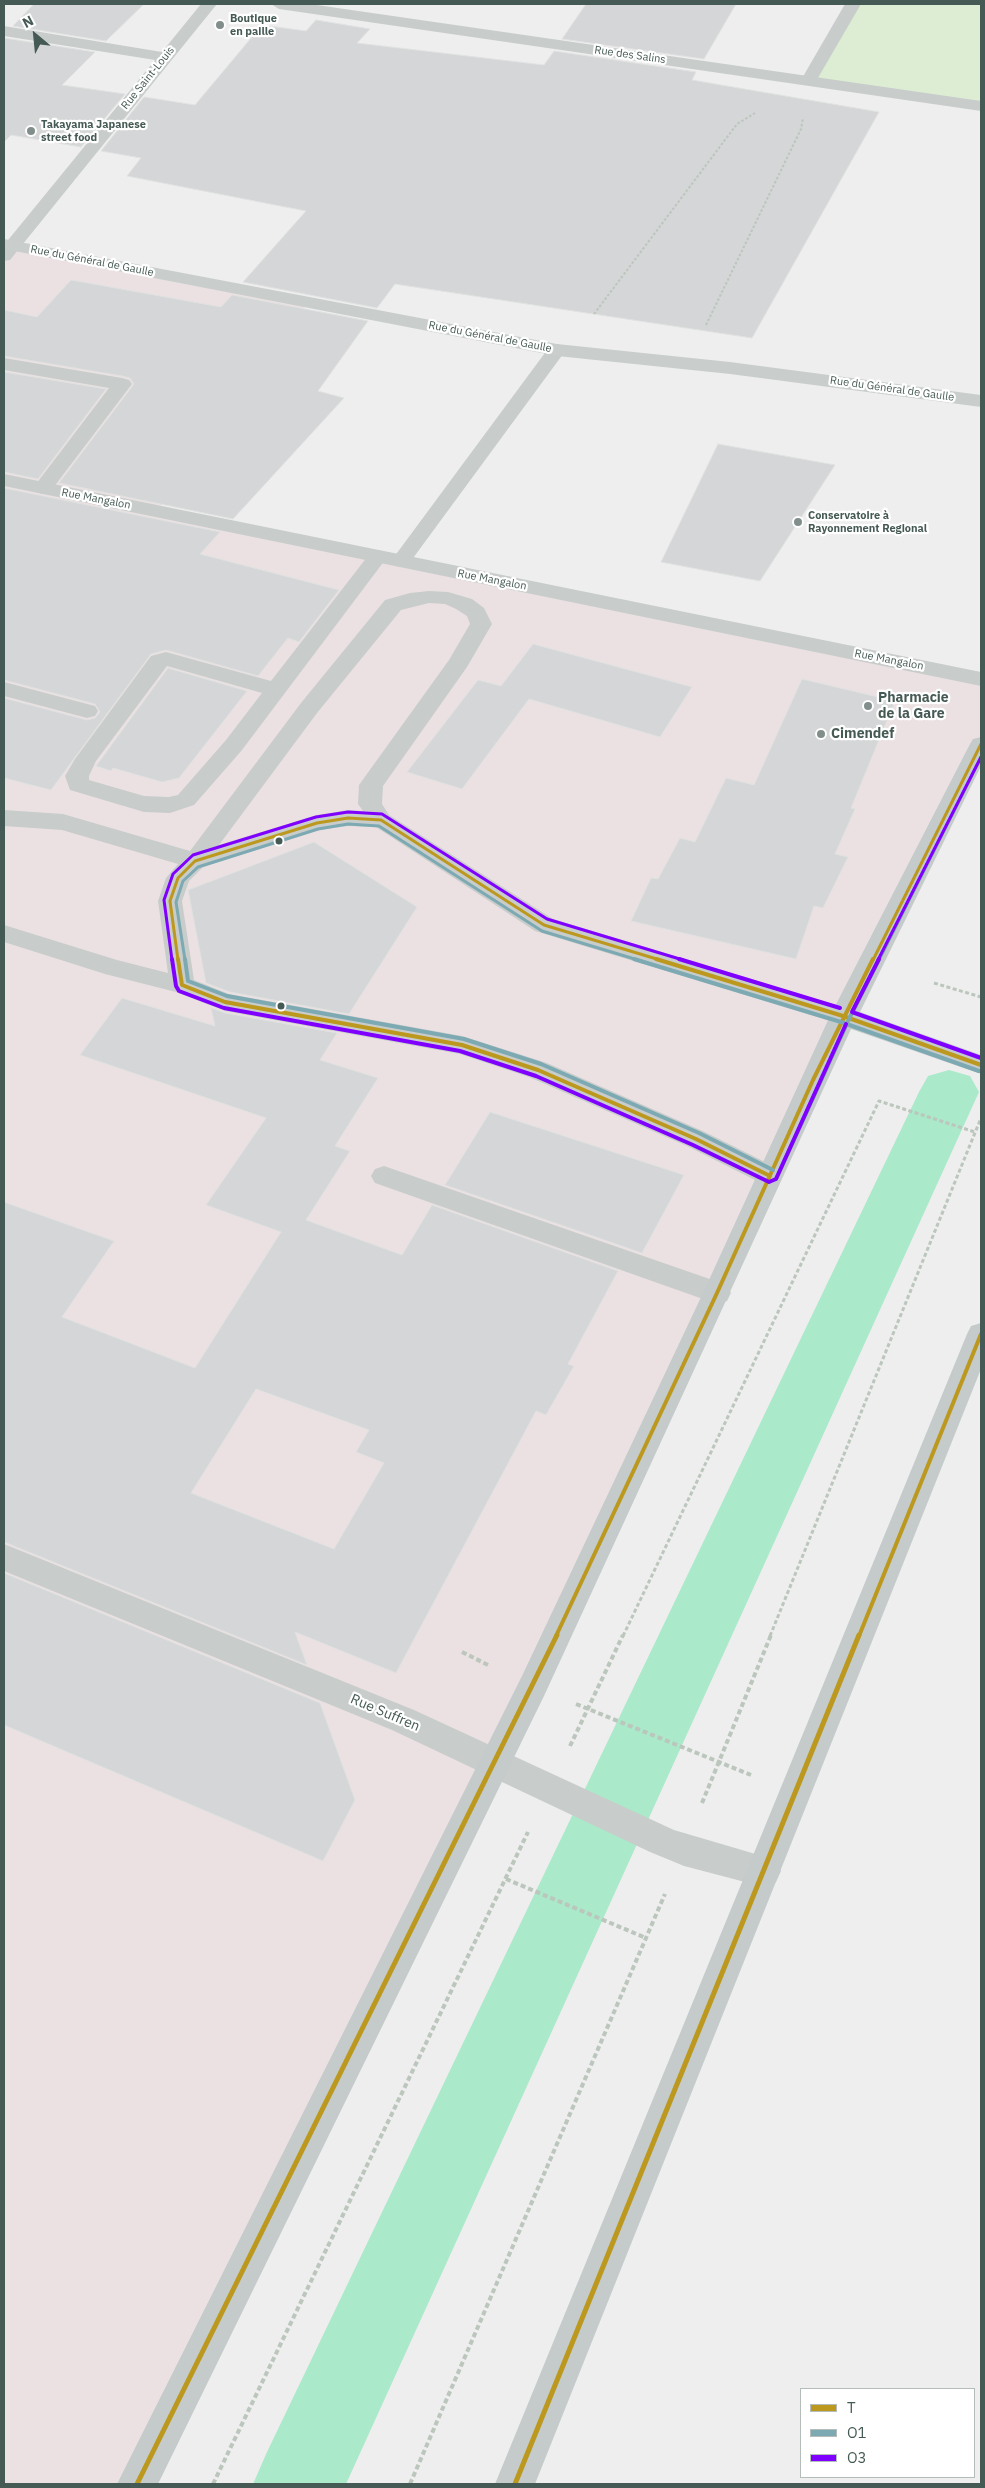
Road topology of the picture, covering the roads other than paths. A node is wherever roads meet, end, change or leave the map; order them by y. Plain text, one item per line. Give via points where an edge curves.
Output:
1 (209, 4) edge
2 (279, 4) edge
3 (853, 4) edge
4 (4, 31) edge
5 (166, 57) junction
6 (809, 80) junction
7 (981, 106) edge
8 (6, 248) edge
9 (558, 350) junction
10 (4, 364) edge
11 (981, 401) edge
12 (4, 480) edge
13 (43, 488) junction
14 (378, 556) junction
15 (401, 561) junction
16 (981, 679) edge
17 (4, 690) edge
18 (276, 690) junction
19 (87, 710) dead end
20 (981, 744) edge
21 (4, 818) edge
22 (381, 820) junction
23 (195, 861) junction
24 (4, 933) edge
25 (182, 985) junction
26 (843, 1016) junction
27 (981, 1065) edge
28 (384, 1176) dead end
29 (770, 1176) junction
30 (718, 1293) junction
31 (981, 1334) edge
32 (4, 1558) edge
33 (494, 1763) junction
34 (764, 1871) junction
35 (137, 2484) edge
36 (515, 2484) edge

1 - 5 street, Rue Saint-Louis
2 - 6 street, Rue des Salins
3 - 6 street
4 - 5 street
5 - 8 street, Rue Saint-Louis
6 - 7 street, Rue des Salins
8 - 9 main road, Rue du Général de Gaulle
9 - 11 main road, Rue du Général de Gaulle via 730,368
9 - 15 street
10 - 13 street via 122,384
12 - 13 street, Rue Mangalon
13 - 14 street, Rue Mangalon
14 - 15 street, Rue Mangalon
14 - 18 street
15 - 16 street, Rue Mangalon
17 - 19 street
18 - 18 street via 186,800 170,805 144,804 78,785 77,776 86,759 158,661 166,659
20 - 26 main road
21 - 23 street via 63,822
22 - 23 street via 348,818 317,823
22 - 23 street via 370,804 371,785 460,662 481,624 476,613 448,598 410,599 394,605 309,708
22 - 26 street via 544,925
23 - 25 street via 178,878 170,901
24 - 25 street via 114,968
25 - 29 street via 225,1002 462,1045 538,1070 696,1139
26 - 27 main road
26 - 29 main road
28 - 30 street
29 - 30 main road
30 - 33 main road via 546,1660
31 - 34 main road
32 - 33 street, Rue Suffren via 403,1720
33 - 34 street, Rue Suffren via 684,1850
33 - 35 main road
34 - 36 main road

